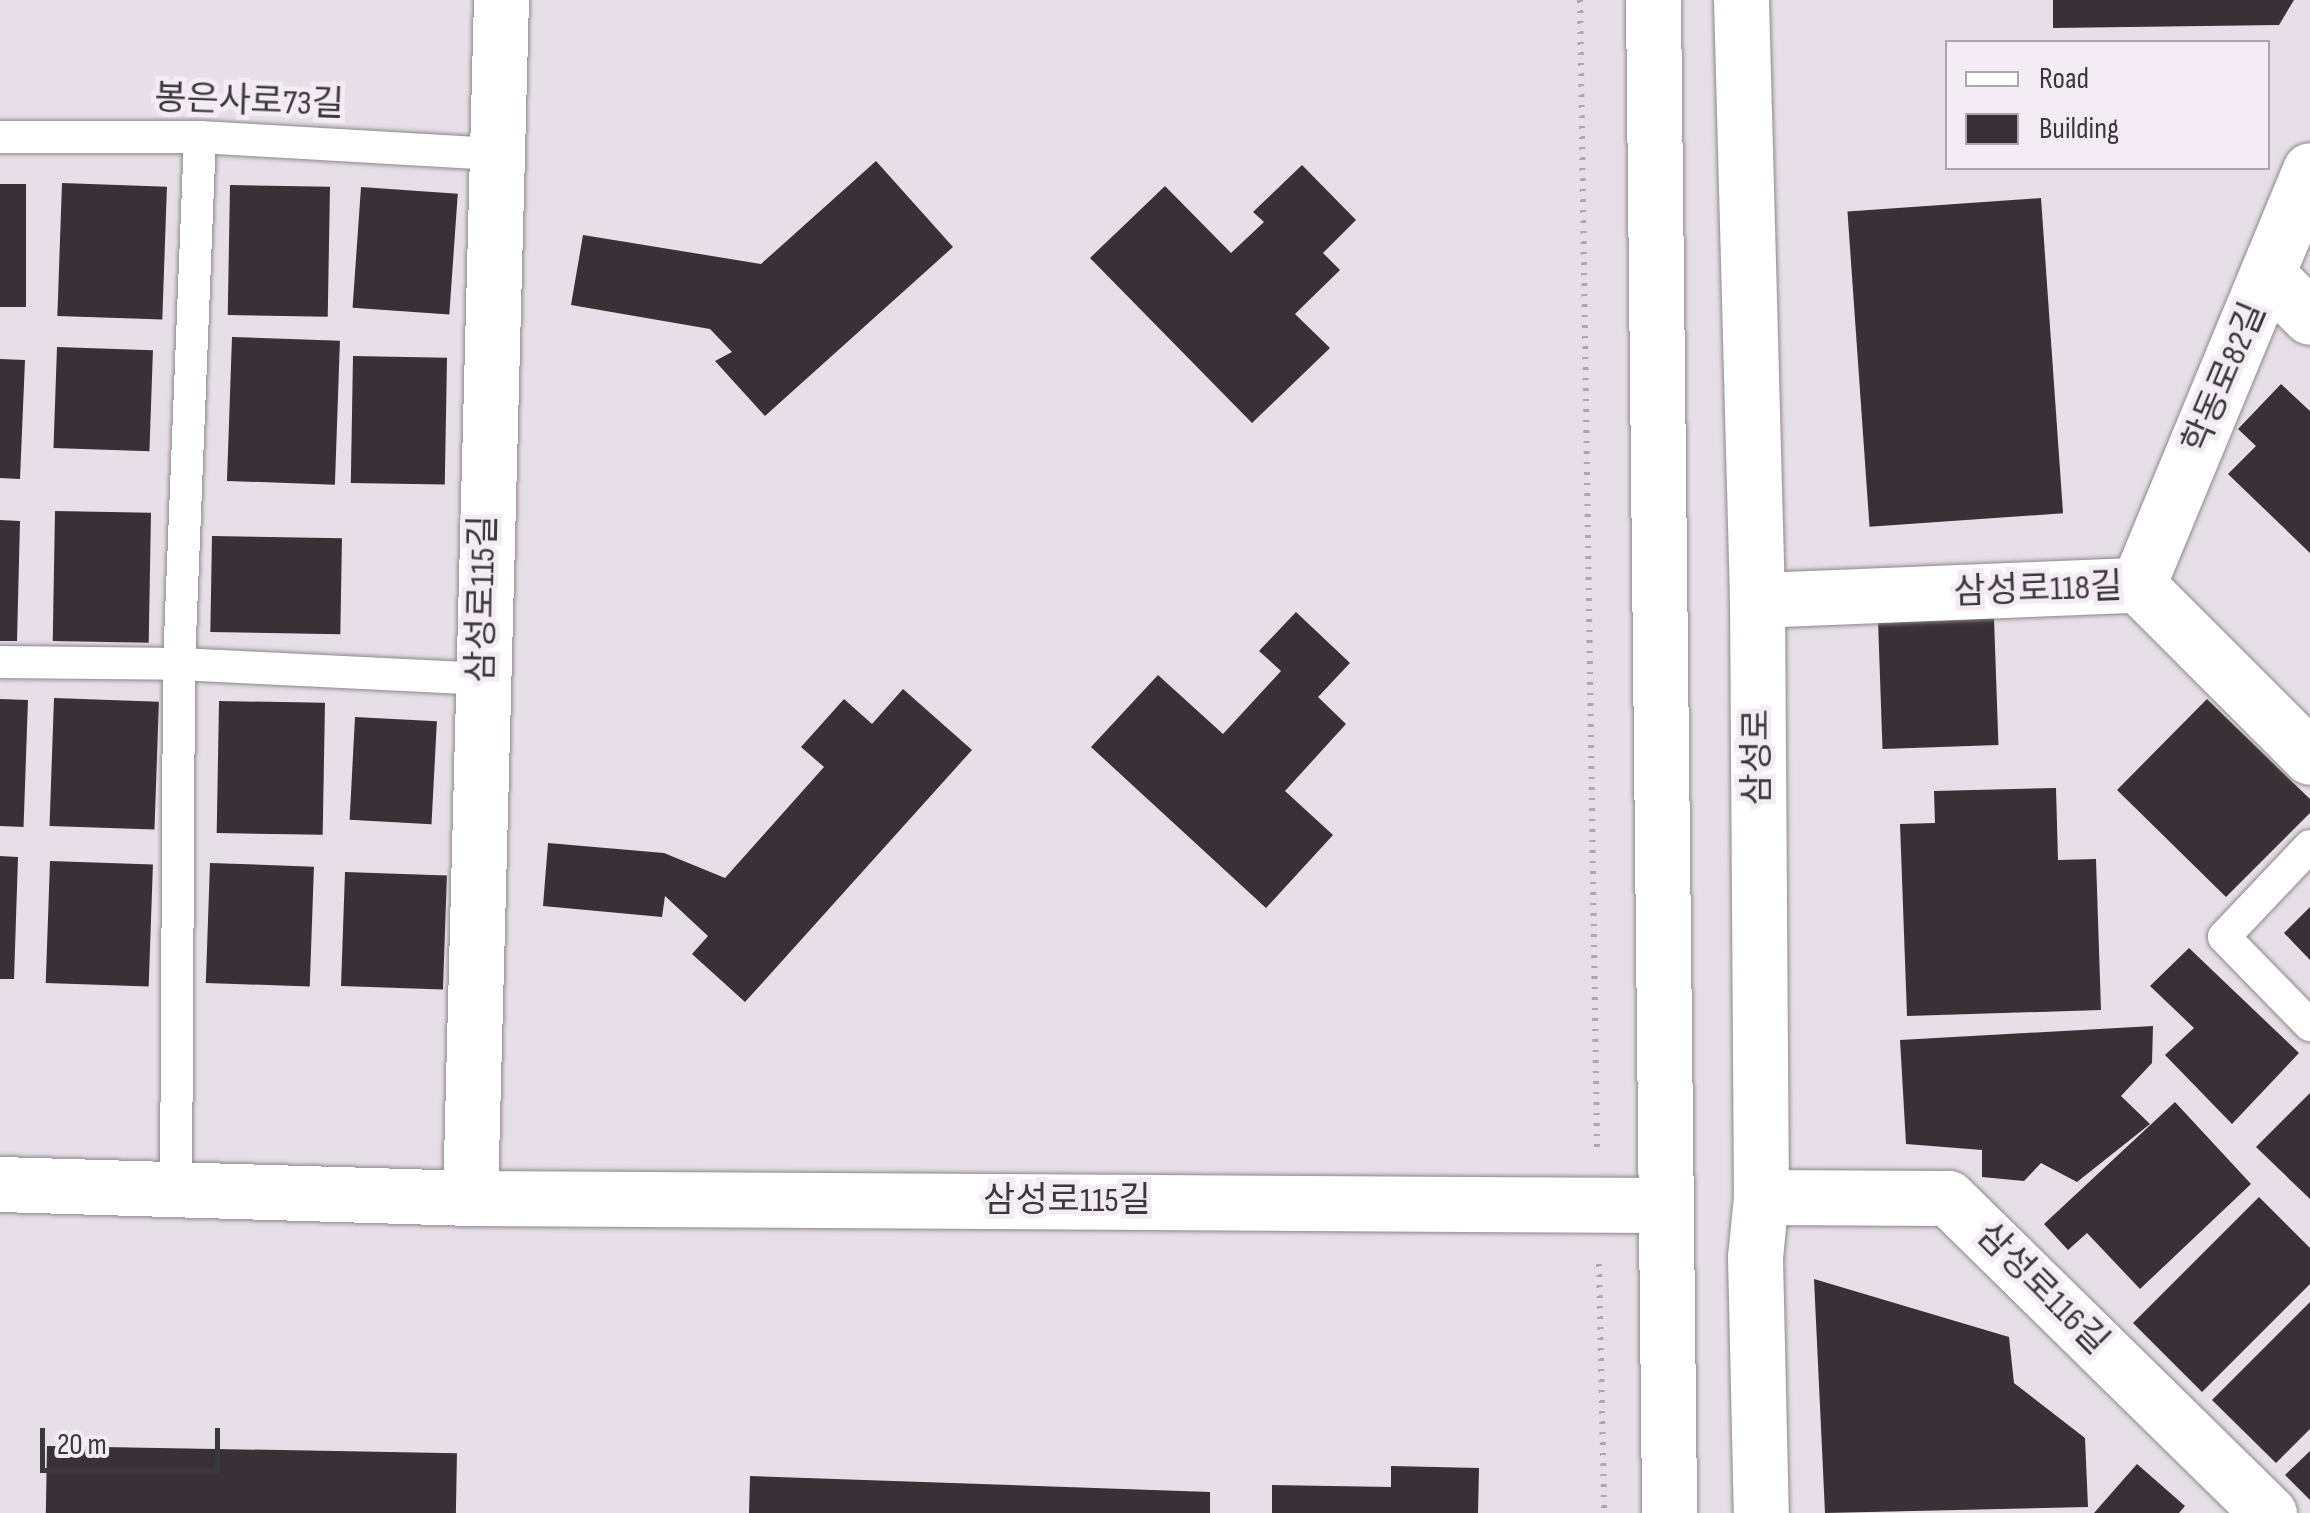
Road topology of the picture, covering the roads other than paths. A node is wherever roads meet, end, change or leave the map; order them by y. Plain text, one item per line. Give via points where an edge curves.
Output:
1 (501, 0) edge
2 (1653, 0) edge
3 (1741, 0) edge
4 (0, 137) edge
5 (200, 137) junction
6 (495, 154) junction
7 (2310, 170) edge
8 (2268, 275) junction
9 (2310, 317) edge
10 (2138, 585) junction
11 (1757, 600) junction
12 (0, 662) edge
13 (179, 664) junction
14 (481, 679) junction
15 (2310, 757) edge
16 (2310, 846) edge
17 (2310, 1024) edge
18 (0, 1184) edge
19 (176, 1191) junction
20 (1761, 1197) junction
21 (470, 1198) junction
22 (1663, 1205) junction
23 (1669, 1513) edge
24 (1761, 1513) edge
25 (2269, 1513) edge

1 - 6 street, 삼성로115길
2 - 22 street
3 - 11 street, 삼성로
4 - 5 lane, 봉은사로73길
5 - 6 lane, 봉은사로73길
5 - 13 lane
6 - 14 street, 삼성로115길
7 - 8 street, 학동로82길
8 - 9 street
8 - 10 street, 학동로82길
10 - 11 street, 삼성로118길
10 - 15 street, 삼성로118길
11 - 20 street, 삼성로
12 - 13 lane
13 - 14 lane
13 - 19 lane
14 - 21 street, 삼성로115길
16 - 17 lane via 2224,937
18 - 19 street, 삼성로115길
19 - 21 street, 삼성로115길
20 - 24 street, 삼성로 via 1754,1257
20 - 25 street, 삼성로116길 via 1948,1198
21 - 22 street, 삼성로115길
22 - 23 street

